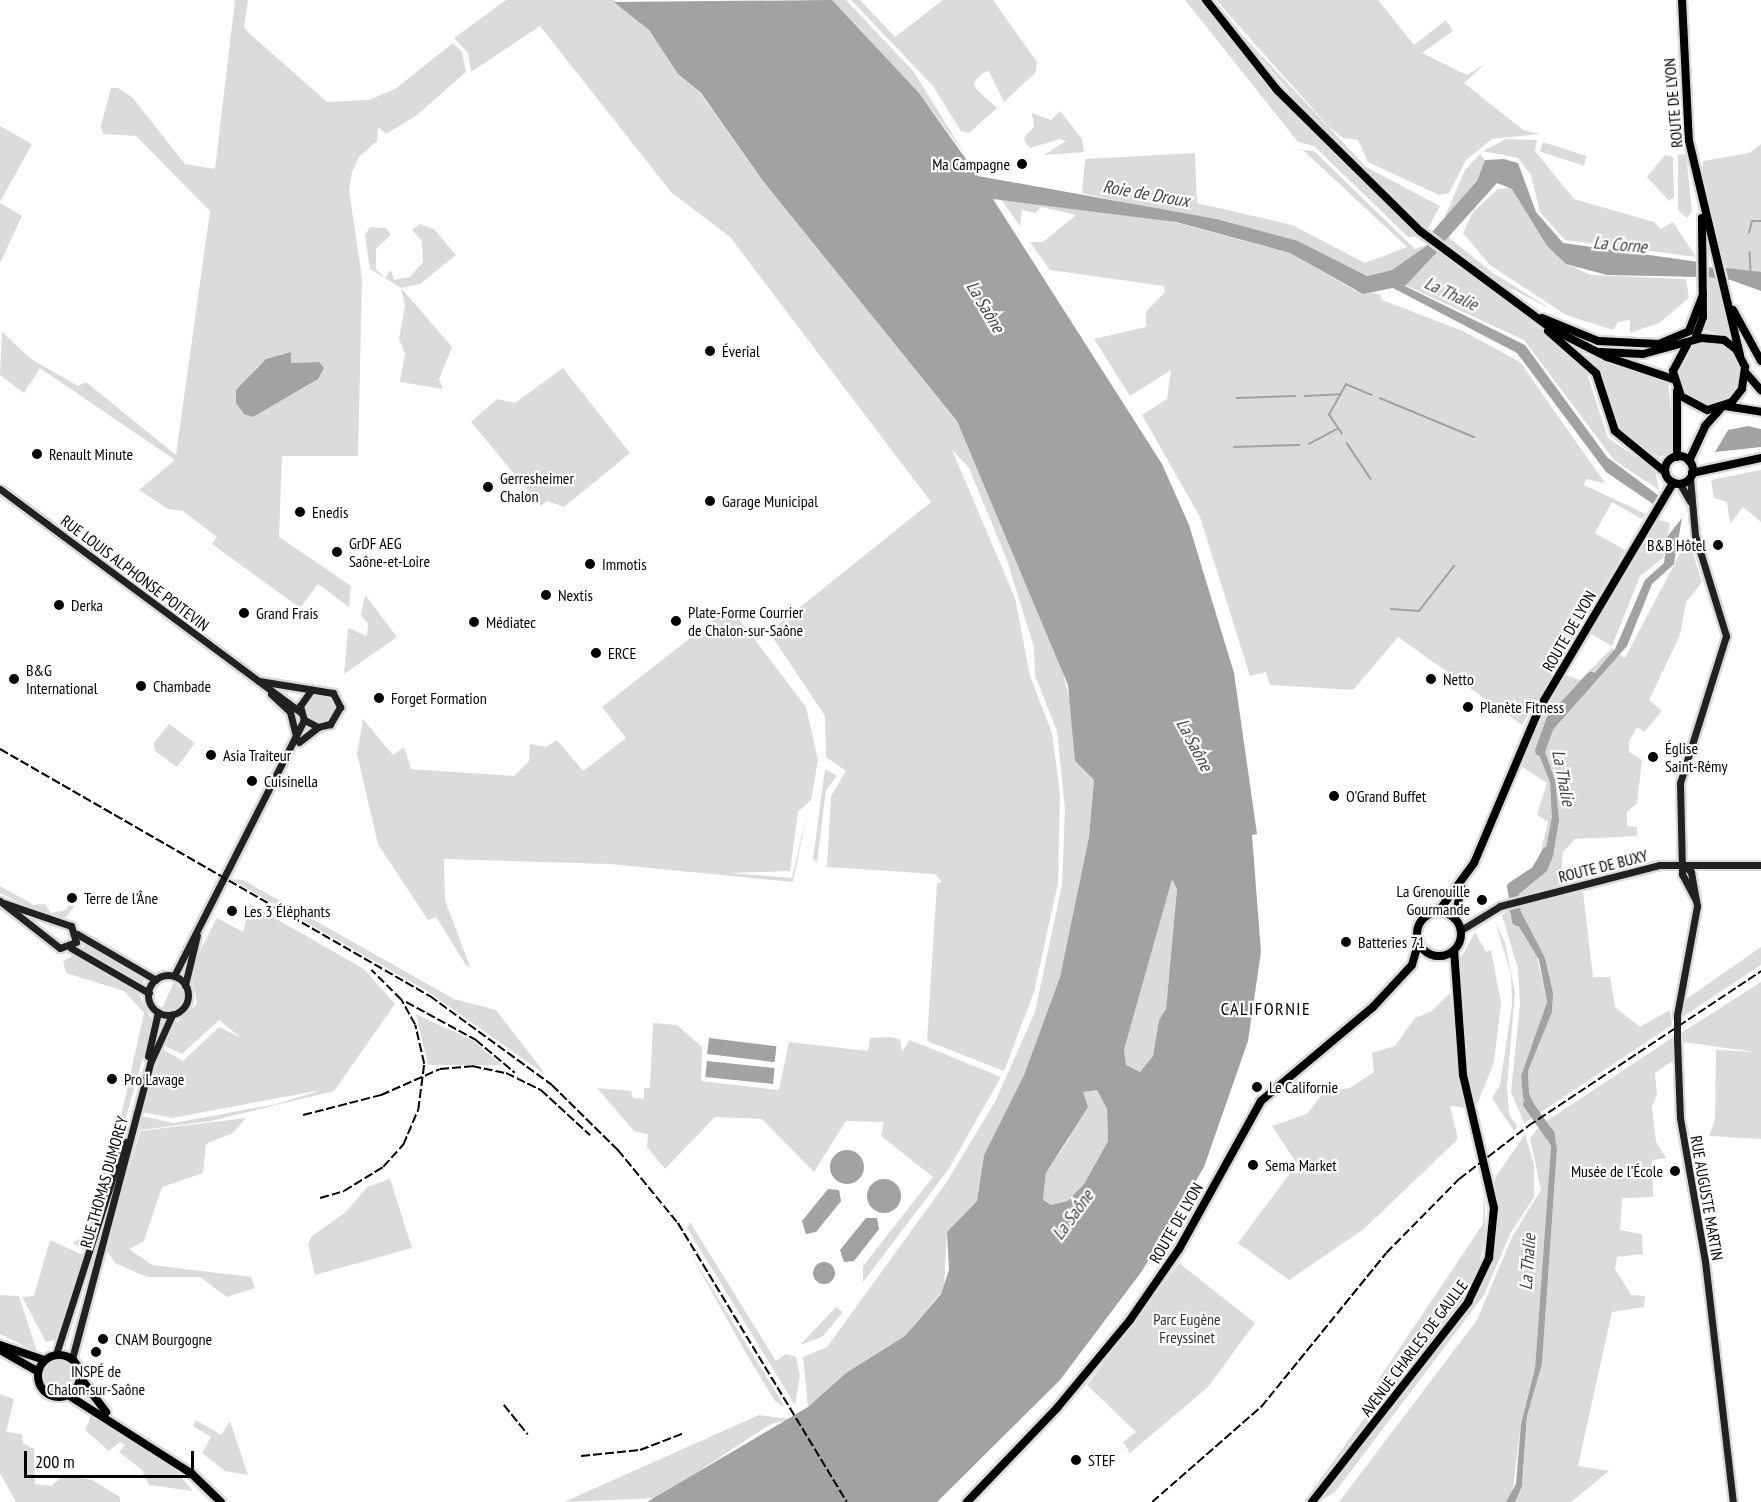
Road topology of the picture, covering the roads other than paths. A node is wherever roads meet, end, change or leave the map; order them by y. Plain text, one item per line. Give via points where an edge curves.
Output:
1 (1206, 0) edge
2 (1682, 0) edge
3 (1701, 202) junction
4 (1710, 230) junction
5 (1704, 295) junction
6 (1510, 300) junction
7 (1539, 321) junction
8 (1694, 340) junction
9 (1686, 345) junction
10 (1598, 352) junction
11 (1740, 355) junction
12 (1761, 361) edge
13 (1746, 373) junction
14 (1673, 379) junction
15 (1677, 390) junction
16 (1761, 390) edge
17 (1724, 407) junction
18 (1761, 412) edge
19 (1677, 457) junction
20 (1761, 458) edge
21 (1689, 461) junction
22 (1665, 471) junction
23 (1691, 476) junction
24 (1674, 482) junction
25 (0, 489) edge
26 (1691, 503) junction
27 (254, 679) junction
28 (311, 690) junction
29 (270, 692) junction
30 (300, 712) junction
31 (304, 720) junction
32 (318, 727) junction
33 (294, 748) junction
34 (1682, 862) junction
35 (1761, 865) edge
36 (1461, 887) junction
37 (2, 902) edge
38 (1438, 912) junction
39 (202, 917) junction
40 (1455, 919) junction
41 (60, 926) junction
42 (1461, 930) junction
43 (77, 934) junction
44 (53, 940) junction
45 (1419, 941) junction
46 (71, 948) junction
47 (1454, 950) junction
48 (1434, 955) junction
49 (1412, 965) junction
50 (174, 976) junction
51 (156, 980) junction
52 (1453, 980) junction
53 (185, 985) junction
54 (148, 993) junction
55 (158, 1012) junction
56 (172, 1015) junction
57 (0, 1345) edge
58 (0, 1350) edge
59 (56, 1354) junction
60 (72, 1359) junction
61 (44, 1360) junction
62 (38, 1371) junction
63 (80, 1377) junction
64 (68, 1395) junction
65 (123, 1427) junction
66 (221, 1502) edge
67 (967, 1502) edge
68 (1312, 1502) edge
69 (1733, 1502) edge

1 - 6 main road via 1277,90 1420,231
2 - 3 main road, ROUTE DE LYON via 1686,118
3 - 4 main road, ROUTE DE LYON
3 - 5 main road, ROUTE DE LYON
4 - 11 main road, ROUTE DE LYON
4 - 12 main road via 1734,311
5 - 6 main road via 1689,331 1645,345 1582,336
5 - 8 main road, ROUTE DE LYON
6 - 7 main road
7 - 10 main road
7 - 22 main road via 1596,373 1615,431
8 - 9 main road
8 - 11 main road via 1724,340
9 - 10 main road via 1643,354
9 - 14 main road via 1677,357
10 - 14 main road
11 - 13 main road
13 - 16 main road
13 - 17 main road via 1738,396
14 - 15 main road
15 - 17 main road via 1700,408
15 - 19 main road
17 - 18 main road
17 - 21 main road via 1705,426
19 - 21 main road
19 - 22 main road
20 - 23 main road
21 - 23 main road
22 - 24 main road
23 - 24 main road
23 - 26 main road
24 - 26 main road
24 - 36 main road, ROUTE DE LYON via 1540,707
25 - 27 main road, RUE LOUIS ALPHONSE POITEVIN
26 - 34 main road via 1696,542 1726,636 1680,778
27 - 28 main road, RUE LOUIS ALPHONSE POITEVIN
27 - 29 main road, RUE LOUIS ALPHONSE POITEVIN
28 - 30 main road via 302,699
28 - 32 main road via 326,688 338,701 335,720
29 - 30 main road, RUE LOUIS ALPHONSE POITEVIN
29 - 33 main road via 294,720
30 - 31 main road
31 - 32 main road
31 - 33 main road
32 - 33 main road
33 - 39 main road
34 - 35 main road, ROUTE DE BUXY
34 - 42 main road, ROUTE DE BUXY via 1500,906
34 - 69 main road, RUE AUGUSTE MARTIN, bridge via 1691,873 1696,900 1677,1015 1680,1118 1705,1261
36 - 38 main road, ROUTE DE LYON
36 - 40 main road, ROUTE DE LYON
37 - 41 main road
37 - 44 main road
38 - 40 main road
38 - 45 main road via 1422,921
39 - 50 main road
39 - 53 main road
40 - 42 main road
41 - 43 main road via 71,926
41 - 44 main road
42 - 47 main road
43 - 46 main road
43 - 51 main road
44 - 46 main road via 60,948
45 - 48 main road
45 - 49 main road, ROUTE DE LYON
46 - 54 main road
47 - 48 main road
47 - 52 main road, AVENUE CHARLES DE GAULLE
48 - 49 main road, ROUTE DE LYON
48 - 52 main road
49 - 67 main road, ROUTE DE LYON via 1373,1007 1261,1101 1179,1249 1136,1311 1057,1408
50 - 51 main road
50 - 53 main road
51 - 54 main road
52 - 68 main road, AVENUE CHARLES DE GAULLE via 1466,1091 1493,1194 1489,1258 1467,1302
53 - 56 main road via 186,1003
54 - 55 main road
55 - 56 main road
55 - 59 main road, RUE THOMAS DUMOREY via 126,1137
56 - 60 main road, RUE THOMAS DUMOREY via 151,1061
57 - 61 main road
58 - 62 main road
59 - 60 main road
59 - 61 main road
60 - 63 main road
61 - 62 main road
62 - 64 main road via 44,1391
63 - 64 main road
63 - 65 main road via 93,1399
64 - 65 main road
65 - 66 main road via 192,1474

